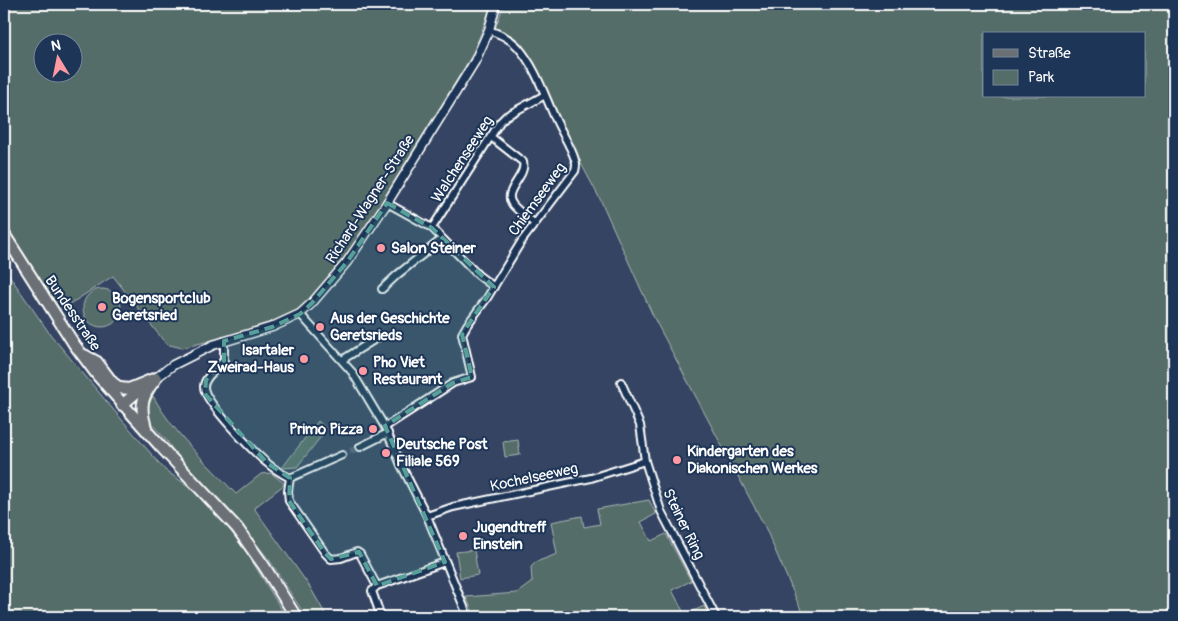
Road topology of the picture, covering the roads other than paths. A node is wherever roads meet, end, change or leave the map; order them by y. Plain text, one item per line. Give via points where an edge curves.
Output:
1 (496, 4) edge
2 (488, 30) junction
3 (545, 95) junction
4 (491, 137) junction
5 (387, 203) junction
6 (535, 224) junction
7 (432, 228) junction
8 (4, 234) edge
9 (442, 239) junction
10 (494, 286) junction
11 (382, 289) dead end
12 (300, 314) junction
13 (376, 338) dead end
14 (224, 341) junction
15 (81, 353) junction
16 (342, 360) junction
17 (156, 378) junction
18 (621, 382) dead end
19 (122, 405) junction
20 (385, 426) junction
21 (149, 434) junction
22 (388, 434) junction
23 (360, 447) tunnel mouth
24 (342, 455) tunnel mouth
25 (645, 460) junction
26 (290, 478) junction
27 (427, 516) junction
28 (445, 562) junction
29 (377, 586) junction
30 (296, 617) edge
31 (381, 617) edge
32 (468, 617) edge
33 (716, 617) edge

1 - 2 street, Richard-Wagner-Straße
2 - 3 street, Chiemseeweg via 505,36 517,46
2 - 5 street, Richard-Wagner-Straße via 474,61
3 - 4 street, Walchenseeweg via 506,116
3 - 6 street, Chiemseeweg via 576,166 572,176
4 - 6 street via 523,162 524,171 512,188 510,200
4 - 7 street, Walchenseeweg
5 - 7 street
5 - 12 street, Richard-Wagner-Straße via 339,272
6 - 10 street, Chiemseeweg
7 - 9 street
8 - 15 main road, Bundesstraße
9 - 10 street via 478,275
9 - 11 street via 396,274
10 - 20 street, Chiemseeweg via 462,334 472,378 453,383
12 - 14 street, Richard-Wagner-Straße via 272,327
12 - 16 street
13 - 16 street
14 - 17 street, Richard-Wagner-Straße via 173,365
14 - 26 street via 224,360 206,380 205,394 267,463
15 - 17 main road via 97,362 120,388 129,389
15 - 19 main road, Bundesstraße
16 - 20 street
17 - 19 main road
17 - 21 main road via 143,400 143,416
18 - 25 street, Steiner Ring via 640,425
19 - 21 main road, Bundesstraße
20 - 22 street
21 - 30 main road, Bundesstraße via 237,528
22 - 23 street
22 - 27 street
24 - 26 street
25 - 27 street, Kochelseeweg via 591,478 453,507
25 - 33 street, Steiner Ring via 661,511
26 - 29 street via 289,501 325,553 331,559 356,552 360,554
27 - 28 street
28 - 29 street
28 - 32 street
29 - 31 street via 372,591

